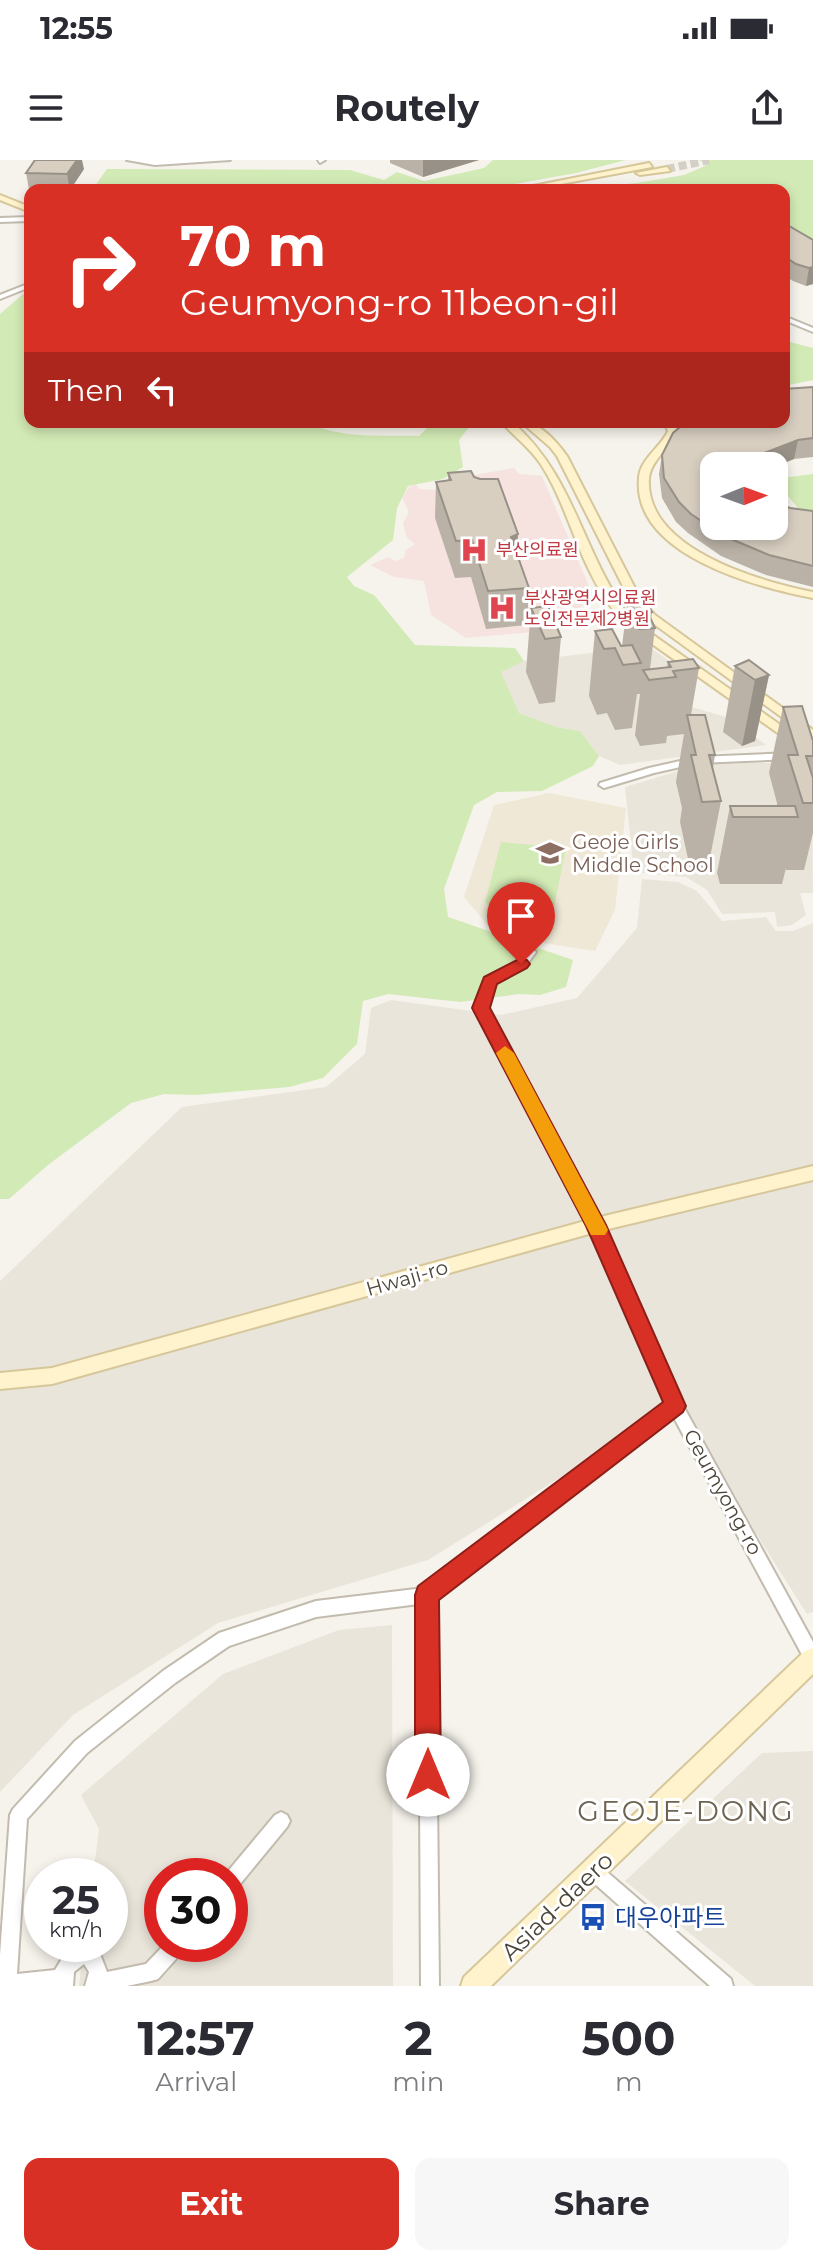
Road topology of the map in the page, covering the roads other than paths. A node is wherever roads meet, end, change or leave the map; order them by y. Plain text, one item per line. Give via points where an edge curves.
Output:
1 (130, 160) edge
2 (225, 160) edge
3 (649, 165) tunnel mouth
4 (667, 169) tunnel mouth
5 (549, 184) edge
6 (582, 184) edge
7 (0, 190) edge
8 (0, 197) edge
9 (24, 200) edge
10 (24, 207) edge
11 (24, 219) edge
12 (0, 220) edge
13 (24, 287) edge
14 (0, 297) edge
15 (790, 320) edge
16 (813, 321) edge
17 (794, 322) junction
18 (813, 330) edge
19 (513, 428) edge
20 (534, 428) edge
21 (672, 428) edge
22 (813, 595) edge
23 (813, 736) edge
24 (813, 755) edge
25 (604, 785) dead end
26 (530, 952) dead end
27 (813, 1173) edge
28 (596, 1225) junction
29 (0, 1381) edge
30 (675, 1406) junction
31 (427, 1595) junction
32 (813, 1658) edge
33 (281, 1821) dead end
34 (8, 1845) edge
35 (248, 1861) edge
36 (593, 1871) junction
37 (5, 1944) edge
38 (161, 1962) edge
39 (63, 1982) edge
40 (95, 1984) edge
41 (7, 1985) edge
42 (430, 1986) edge
43 (473, 1986) edge
44 (724, 1986) edge

1 - 2 street
3 - 5 main road
4 - 6 main road
7 - 9 main road
8 - 10 main road
11 - 12 street
13 - 14 street
15 - 17 street
16 - 17 street
17 - 18 street
19 - 24 main road via 538,449 628,622
20 - 23 main road via 562,456 636,602
21 - 22 main road via 644,477 647,502 665,530 715,565
24 - 25 street via 698,760
26 - 28 street, Geumyong-ro via 521,964 490,981 481,1008
27 - 28 main road, Hwaji-ro
28 - 29 main road, Hwaji-ro via 138,1354 52,1376
28 - 30 street, Geumyong-ro
30 - 31 street
30 - 32 street, Geumyong-ro
31 - 34 street via 316,1609 225,1639 81,1747 19,1815
31 - 42 street
32 - 36 main road, Asiad-daero
33 - 35 street
34 - 37 street
36 - 43 main road, Asiad-daero
36 - 44 street
37 - 41 street
38 - 40 street via 151,1972
39 - 40 street via 69,1961 85,1955 97,1965
39 - 41 street

